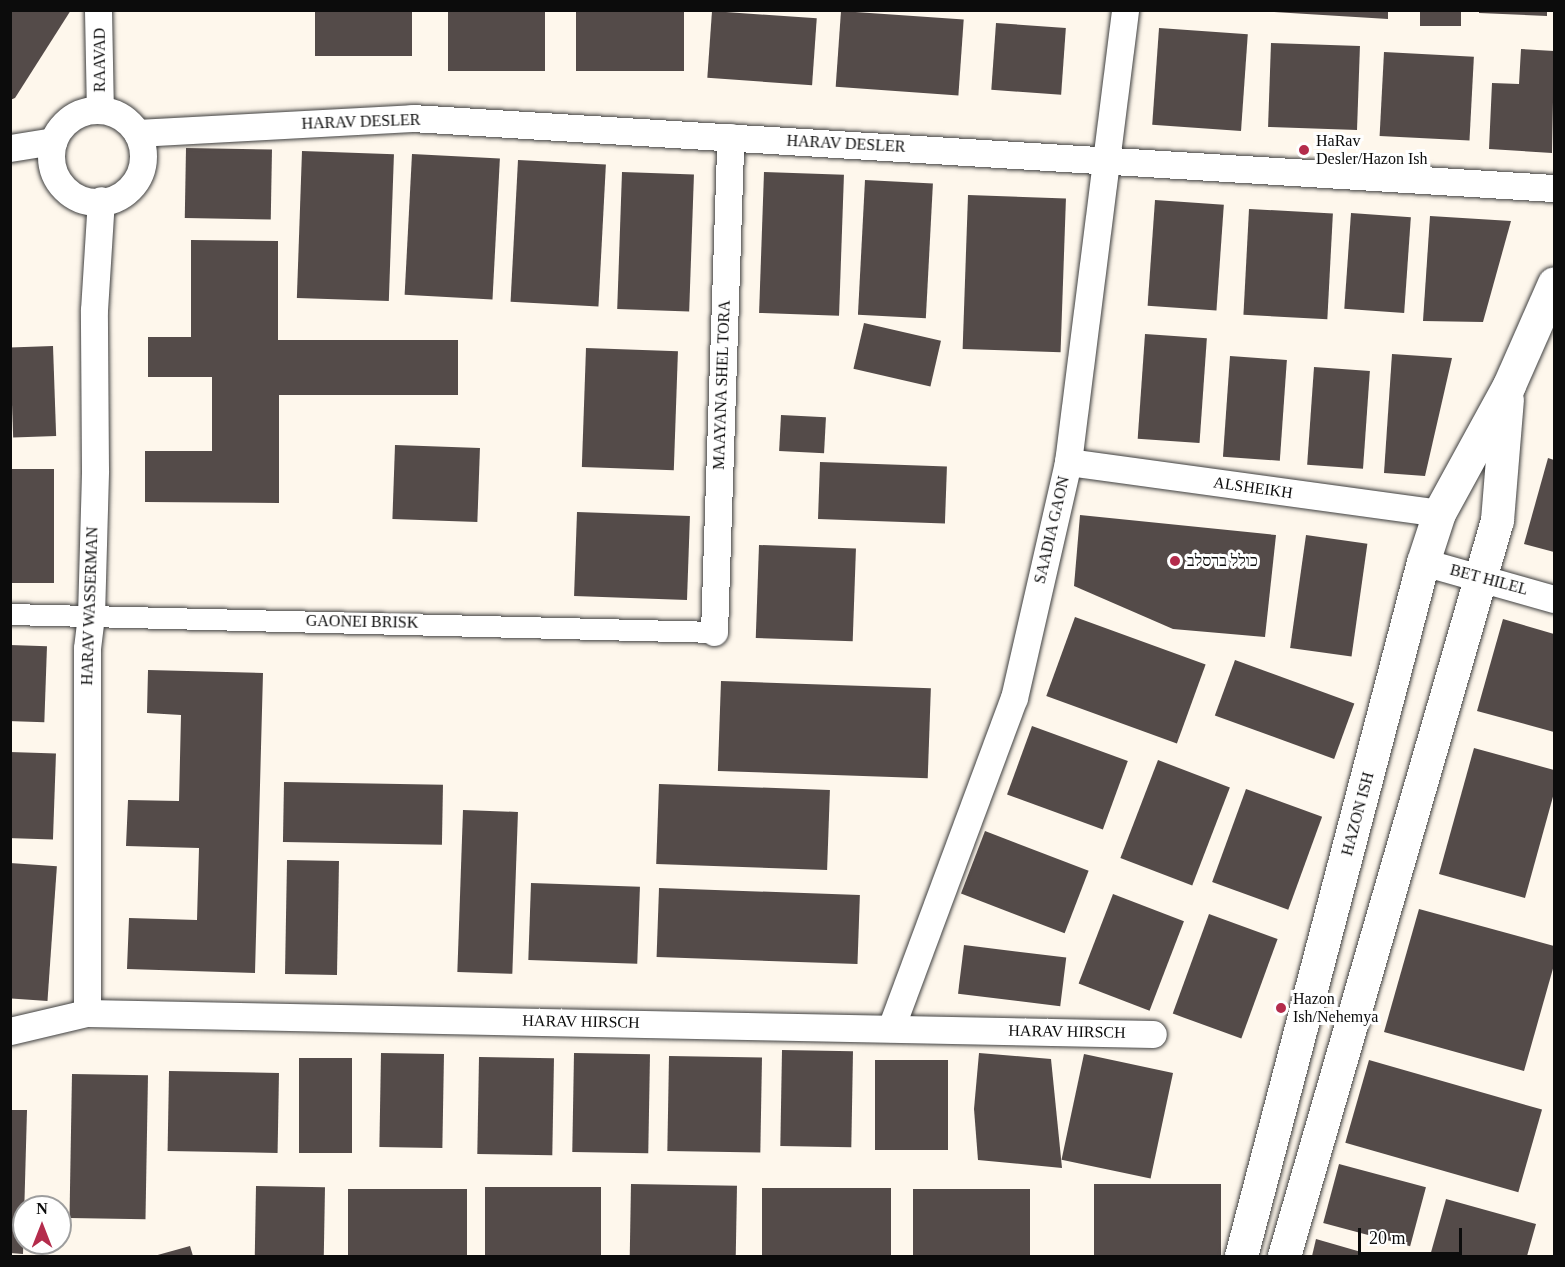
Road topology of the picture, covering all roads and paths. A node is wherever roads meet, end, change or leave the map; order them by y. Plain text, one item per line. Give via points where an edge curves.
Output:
1 (98, 10) edge
2 (1125, 10) edge
3 (100, 110) junction
4 (137, 133) junction
5 (730, 137) junction
6 (53, 141) junction
7 (10, 148) edge
8 (1107, 160) junction
9 (1554, 188) edge
10 (100, 200) junction
11 (1552, 293) edge
12 (1509, 386) junction
13 (1068, 462) junction
14 (1439, 513) junction
15 (1423, 562) junction
16 (1479, 578) junction
17 (1554, 598) edge
18 (10, 614) edge
19 (91, 616) junction
20 (714, 632) joint
21 (87, 1013) junction
22 (891, 1028) junction
23 (10, 1031) edge
24 (1153, 1034) dead end
25 (1240, 1257) edge
26 (1284, 1257) edge

1 - 3 street, RAAVAD
2 - 8 street, SAADIA GAON
3 - 4 street via 115,113
3 - 6 street via 72,117
4 - 5 street, HARAV DESLER via 411,118
4 - 10 street via 143,161 139,175 118,196
5 - 8 street, HARAV DESLER
5 - 20 street, MAAYANA SHEL TORA
6 - 7 street
6 - 10 street via 54,172 62,185 88,201
8 - 9 street, HARAV DESLER
8 - 13 street, SAADIA GAON
10 - 19 street, HARAV WASSERMAN via 94,310
11 - 12 street, HAZON ISH
12 - 14 street, HAZON ISH
12 - 16 street, HAZON ISH via 1497,520
13 - 14 street, ALSHEIKH
13 - 22 street, SAADIA GAON via 1014,698
14 - 15 street, HAZON ISH
15 - 16 street, BET HILEL
15 - 25 street, HAZON ISH
16 - 17 street, BET HILEL
16 - 26 street, HAZON ISH
18 - 19 street, GAONEI BRISK
19 - 20 street, GAONEI BRISK
19 - 21 street, HARAV WASSERMAN via 87,648
21 - 22 street, HARAV HIRSCH
21 - 23 street, HARAV HIRSCH
22 - 24 street, HARAV HIRSCH

